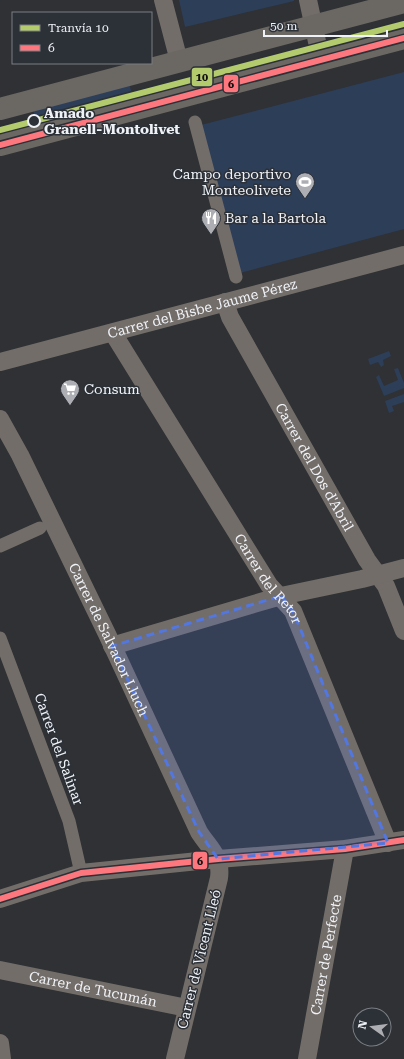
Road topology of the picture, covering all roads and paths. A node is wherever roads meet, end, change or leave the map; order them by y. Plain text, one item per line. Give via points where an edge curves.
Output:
1 (164, 0) edge
2 (308, 0) edge
3 (404, 2) edge
4 (314, 25) junction
5 (404, 38) edge
6 (321, 60) junction
7 (179, 61) junction
8 (0, 109) edge
9 (195, 122) dead end
10 (0, 145) edge
11 (404, 255) edge
12 (236, 277) dead end
13 (225, 302) junction
14 (113, 333) junction
15 (0, 362) edge
16 (0, 420) edge
17 (40, 528) dead end
18 (0, 546) edge
19 (404, 568) edge
20 (377, 575) junction
21 (280, 596) junction
22 (404, 631) edge
23 (0, 638) edge
24 (112, 646) junction
25 (396, 841) edge
26 (344, 849) junction
27 (218, 859) junction
28 (80, 873) junction
29 (0, 898) edge
30 (0, 970) edge
31 (187, 1008) junction
32 (0, 1043) edge
33 (2, 1059) edge
34 (175, 1059) edge
35 (307, 1059) edge

1 - 7 street
2 - 4 street
3 - 4 main road
4 - 6 street
4 - 7 main road
5 - 6 main road
6 - 10 main road
7 - 8 main road
9 - 12 street
11 - 13 street, Carrer del Bisbe Jaume Pérez
13 - 14 street, Carrer del Bisbe Jaume Pérez
13 - 20 street, Carrer del Dos d'Abril via 233,323
14 - 15 street, Carrer del Bisbe Jaume Pérez
14 - 21 street, Carrer del Retor via 269,585
16 - 24 street, Carrer de Salvador Lluch via 20,455
17 - 18 street
19 - 20 street
20 - 21 street
20 - 22 street, Carrer del Dos d'Abril via 386,586
21 - 24 street
21 - 25 street, Carrer del Retor via 293,611
23 - 28 street, Carrer del Salinar via 68,821
24 - 27 street, Carrer de Salvador Lluch via 198,832
25 - 26 street
26 - 27 street
26 - 35 street, Carrer de Perfecte
27 - 28 street
27 - 31 street, Carrer de Vicent Lleó via 219,878
28 - 29 street
30 - 31 street, Carrer de Tucumán
31 - 34 street, Carrer de Vicent Lleó
32 - 33 street

